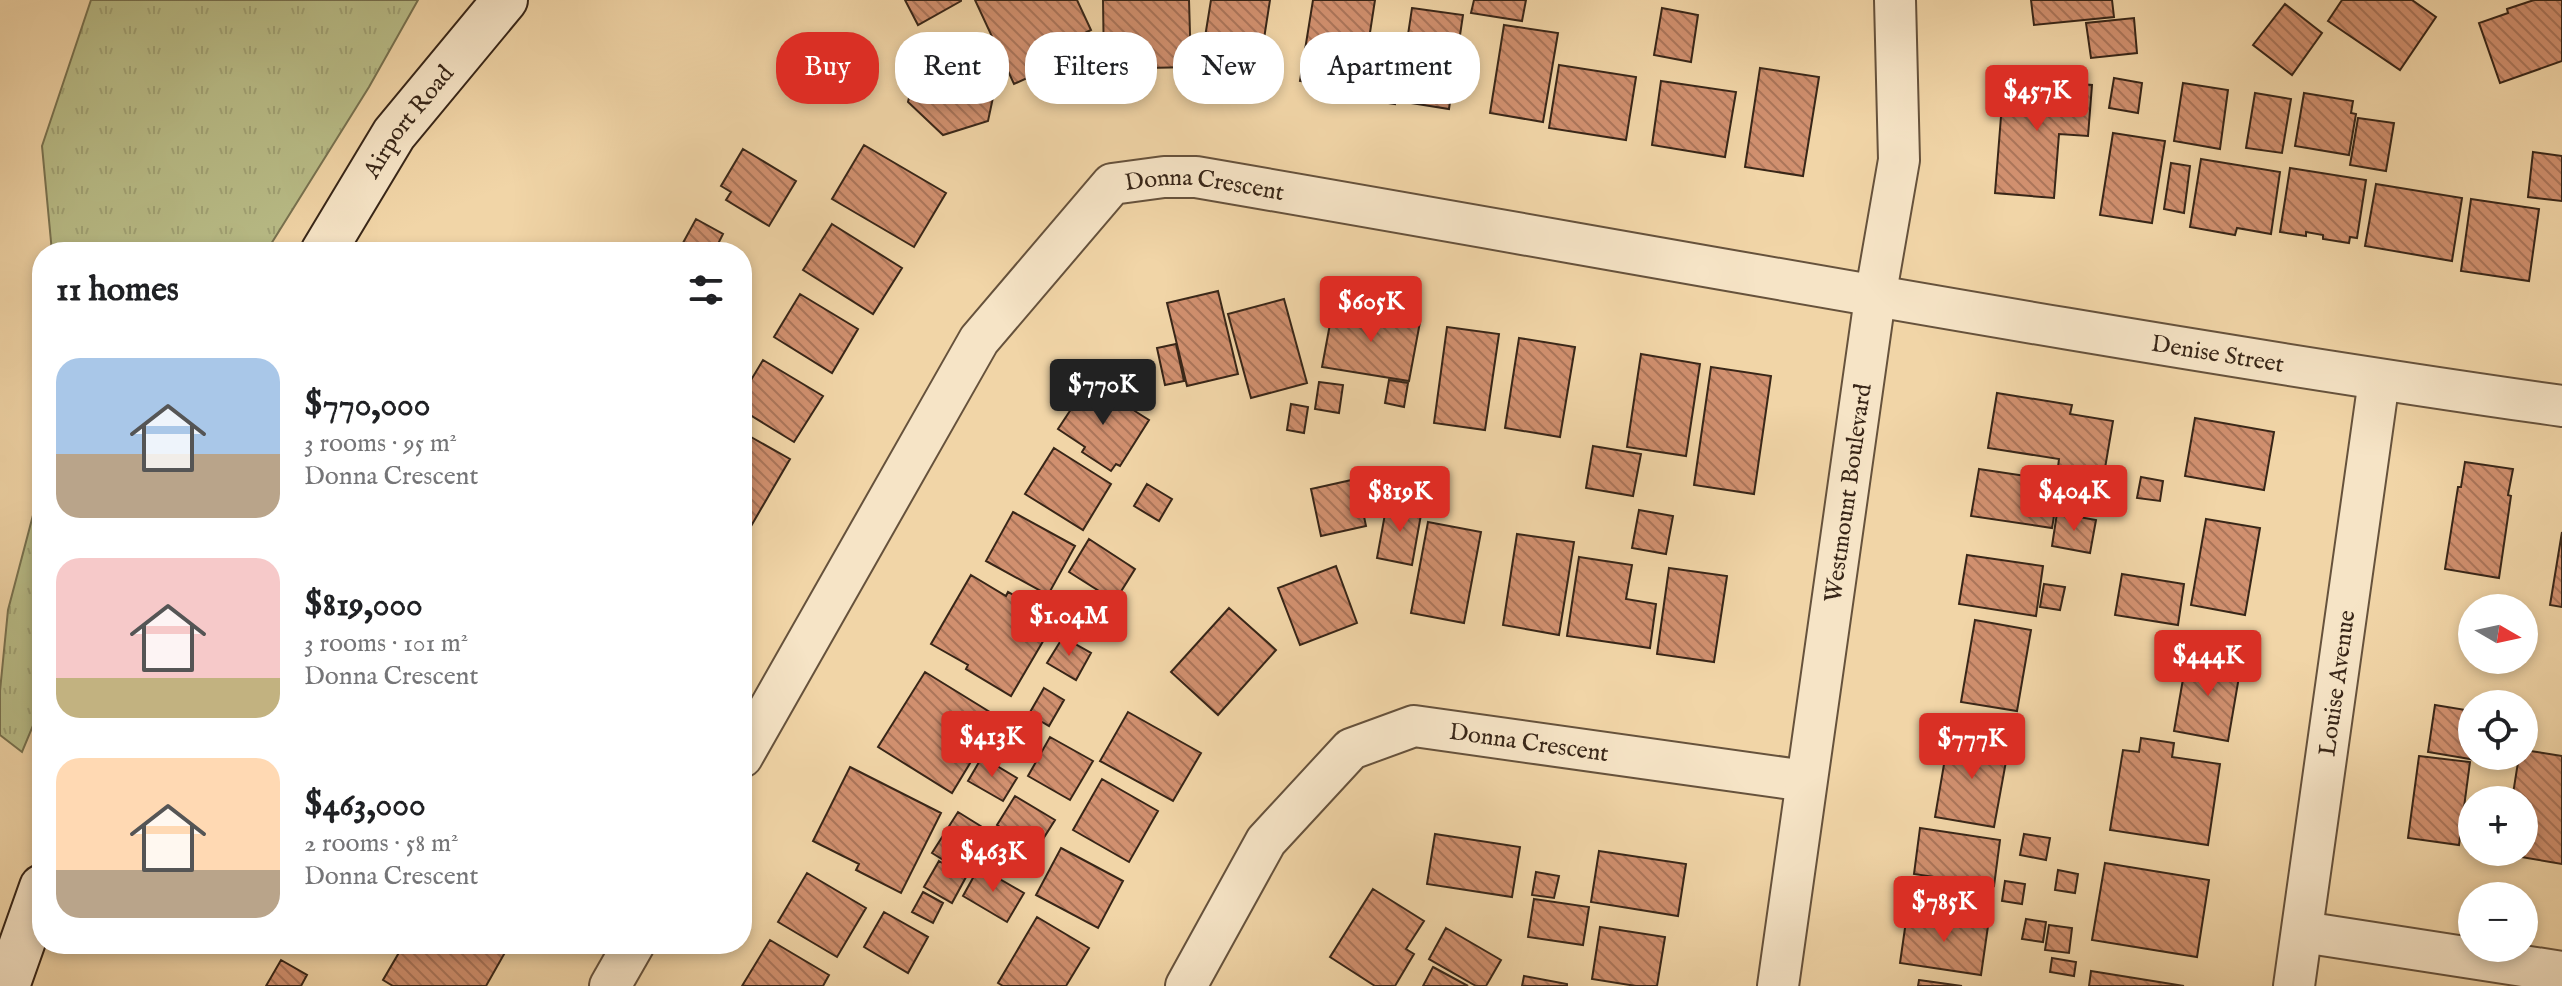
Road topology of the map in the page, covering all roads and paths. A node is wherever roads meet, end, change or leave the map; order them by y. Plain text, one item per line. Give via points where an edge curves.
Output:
1 (505, 0) edge
2 (1895, 0) edge
3 (329, 242) edge
4 (1875, 298) junction
5 (2379, 380) junction
6 (2562, 406) edge
7 (752, 739) edge
8 (1806, 781) junction
9 (32, 915) edge
10 (2303, 932) junction
11 (628, 954) edge
12 (2562, 972) edge
13 (7, 986) edge
14 (610, 986) edge
15 (1186, 986) edge
16 (1778, 986) edge
17 (2294, 986) edge

1 - 3 main road, Airport Road via 394,134
2 - 4 street, Westmount Boulevard via 1899,160
4 - 5 street, Denise Street
4 - 7 street, Donna Crescent via 1196,177 1112,184 979,340
4 - 8 street, Westmount Boulevard
5 - 6 street, Denise Street
5 - 10 street, Louise Avenue
8 - 15 street, Donna Crescent via 1414,726 1351,749 1266,841
8 - 16 street, Westmount Boulevard
9 - 13 main road
10 - 12 street
10 - 17 street, Louise Avenue
11 - 14 street

